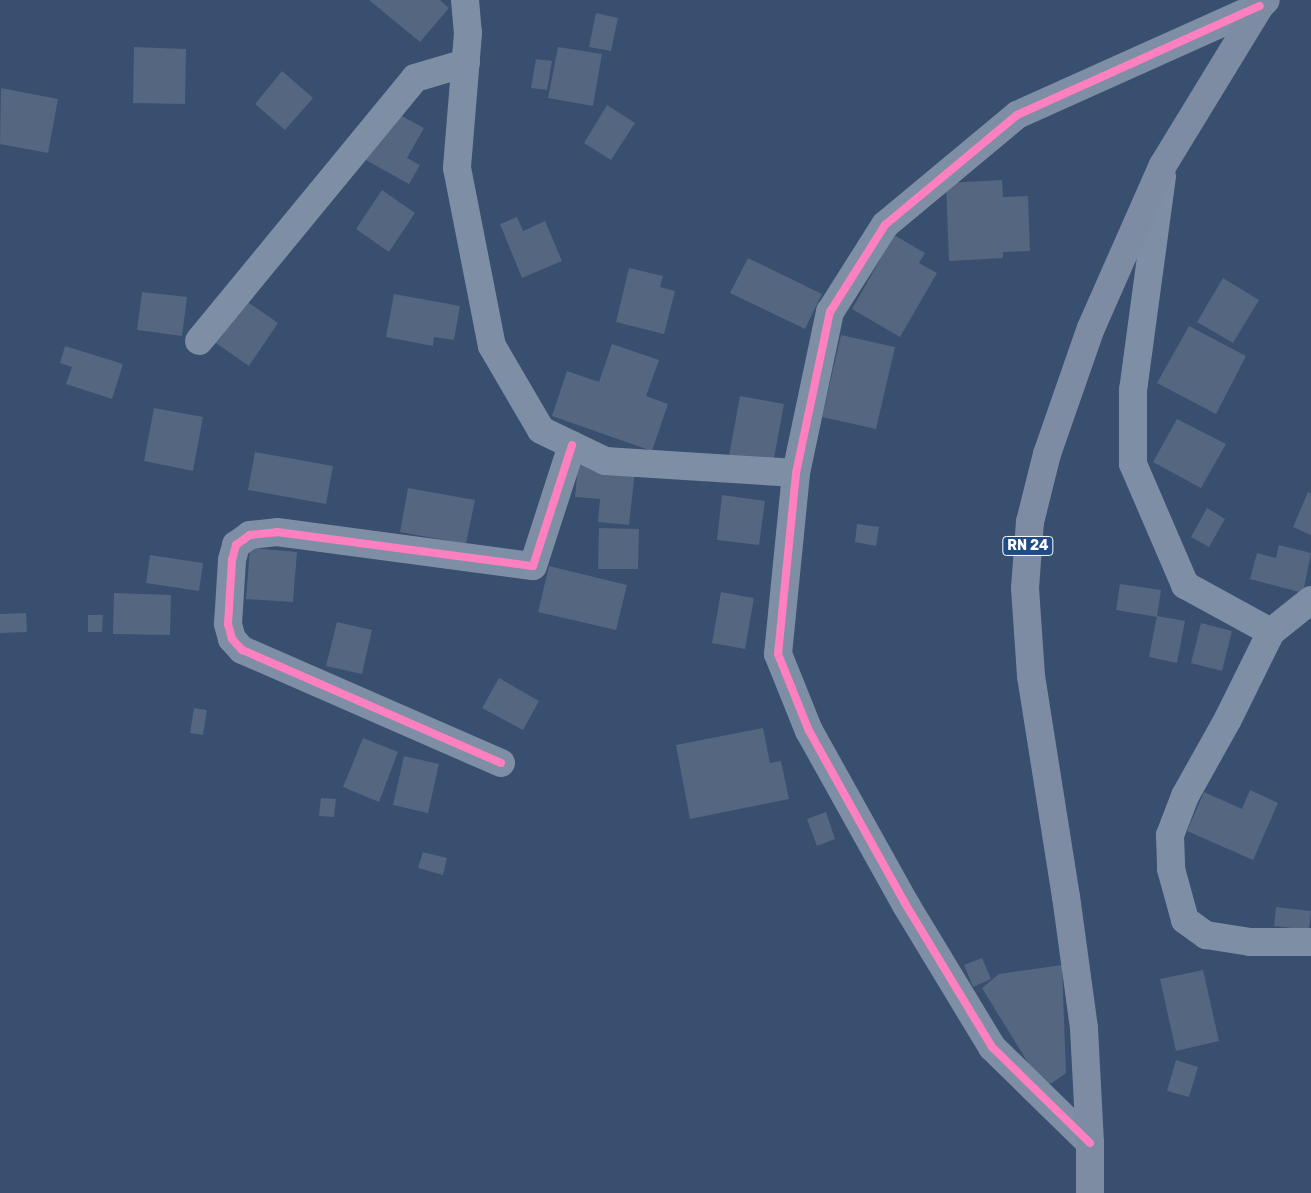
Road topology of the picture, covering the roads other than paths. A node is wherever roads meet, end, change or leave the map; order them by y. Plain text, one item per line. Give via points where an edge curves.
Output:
1 (464, 0) edge
2 (1263, 3) edge
3 (466, 63) junction
4 (1163, 165) junction
5 (198, 341) dead end
6 (572, 445) junction
7 (796, 474) junction
8 (1311, 600) edge
9 (1271, 632) junction
10 (501, 763) dead end
11 (1311, 942) edge
12 (1090, 1143) junction
13 (1090, 1193) edge

1 - 3 street via 468,32
2 - 4 main road, RN 24
2 - 7 street via 1017,115 885,225 830,312
3 - 5 street via 415,78
3 - 6 street via 457,168 492,346 542,430
4 - 9 street via 1133,390 1133,464 1185,585
4 - 12 main road, RN 24 via 1090,328 1047,454 1030,522 1025,588 1031,676 1084,1028
6 - 7 street via 605,461
6 - 10 street via 533,566 277,532 250,535 236,545 232,560 228,624 232,639 242,650
7 - 12 street via 778,654 809,731 906,905 992,1047
8 - 9 street
9 - 11 street via 1185,796 1170,835 1171,869 1185,920 1206,934 1250,942
12 - 13 main road, RN 24

